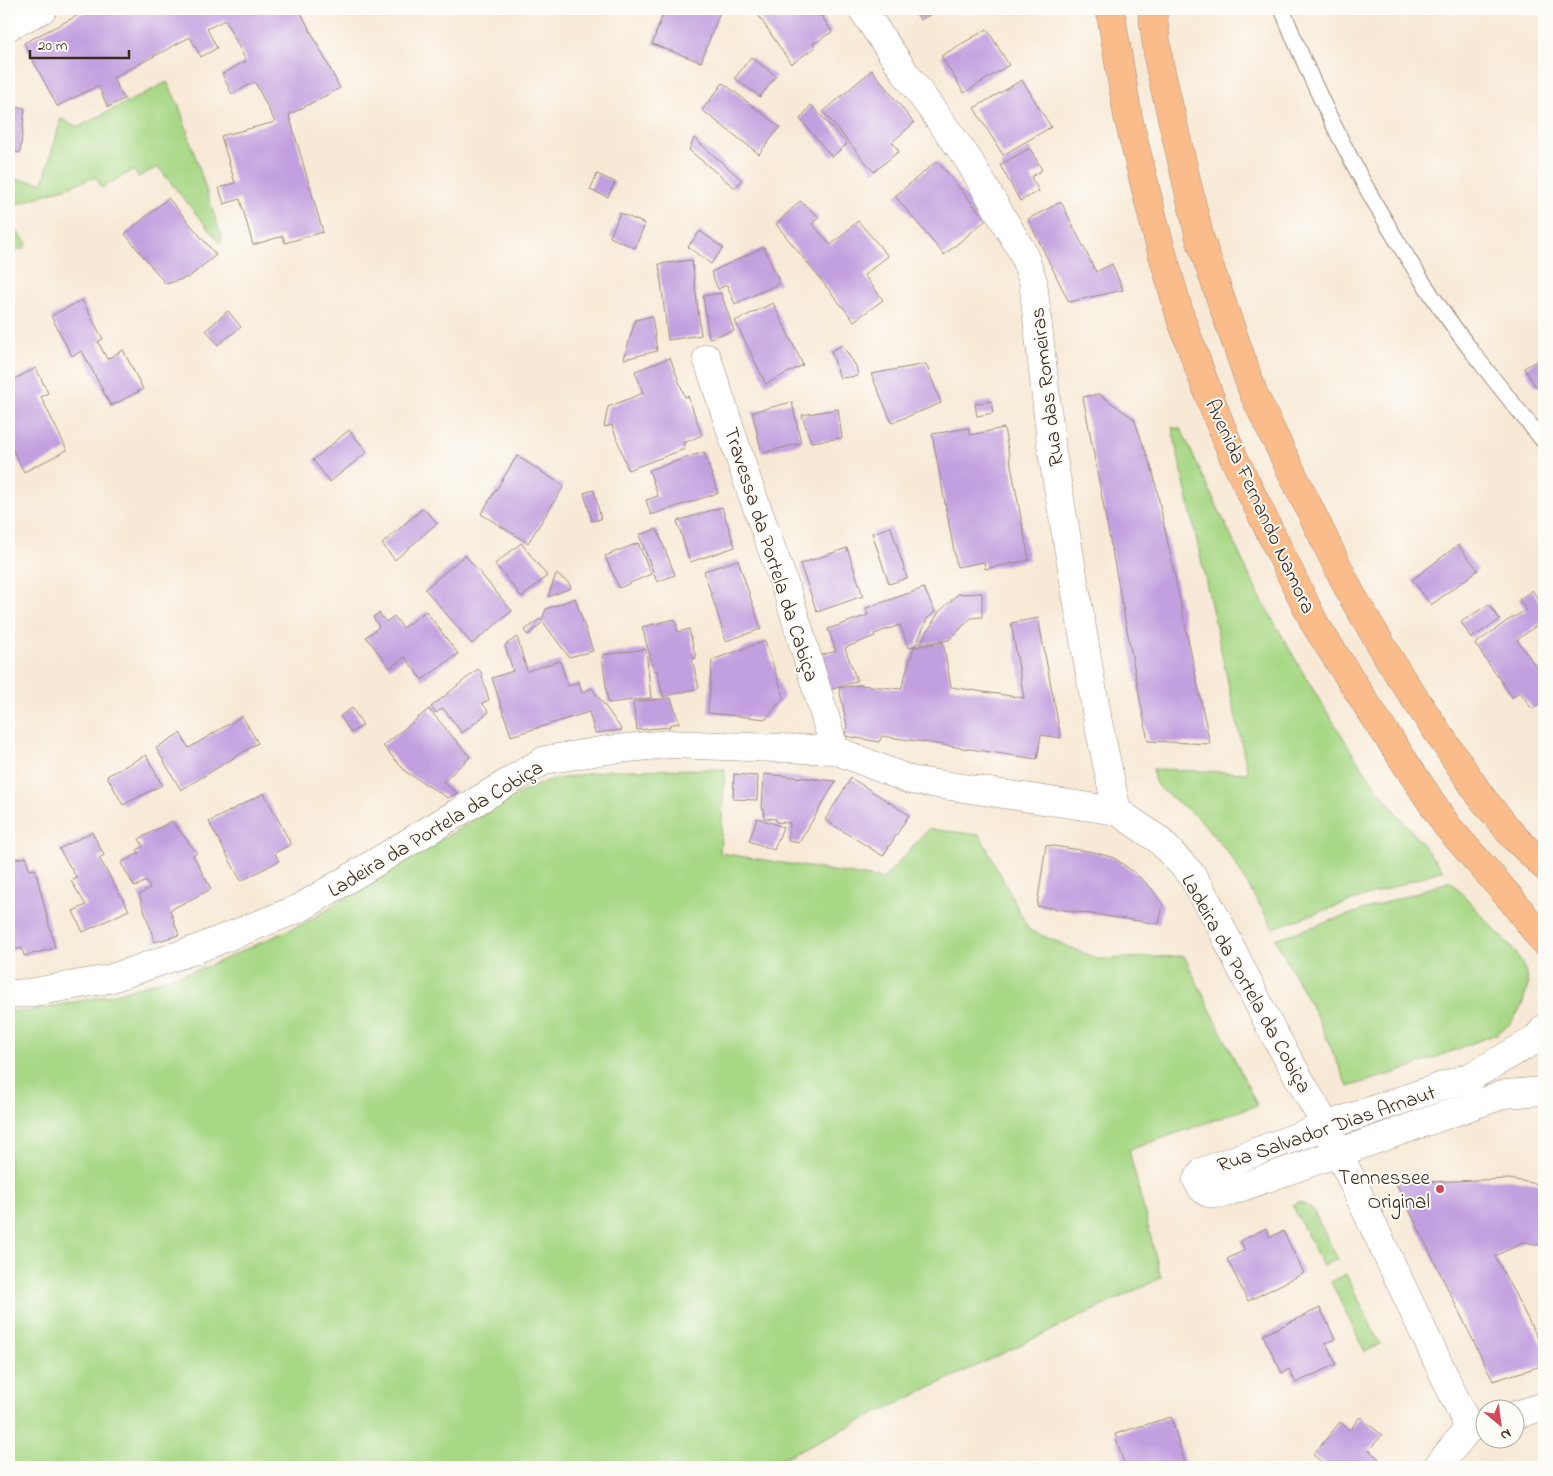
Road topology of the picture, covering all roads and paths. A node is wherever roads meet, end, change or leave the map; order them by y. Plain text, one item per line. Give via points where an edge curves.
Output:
1 (43, 9) edge
2 (862, 9) edge
3 (1110, 9) edge
4 (1152, 9) edge
5 (1282, 9) edge
6 (9, 26) edge
7 (707, 358) dead end
8 (1544, 442) edge
9 (835, 750) junction
10 (1117, 811) junction
11 (1544, 866) edge
12 (1544, 942) edge
13 (9, 994) edge
14 (1544, 1029) edge
15 (1544, 1091) edge
16 (1326, 1126) junction
17 (1339, 1152) junction
18 (1544, 1406) edge
19 (1526, 1412) edge
20 (1476, 1424) edge
21 (1476, 1427) edge
22 (1437, 1467) edge

1 - 6 street
2 - 10 street, Rua das Romeiras via 968,159 1024,253 1033,281 1055,471 1098,722
3 - 12 main road, Avenida Fernando Namora via 1128,117 1156,231 1181,319 1234,458 1315,624 1447,826
4 - 11 main road, Avenida Fernando Namora via 1159,63 1200,239 1254,394 1351,594 1399,675 1482,798 1515,838
5 - 8 lane via 1327,113 1386,223 1462,338
7 - 9 street, Travessa da Portela da Cabiça via 789,598
9 - 10 street, Ladeira da Portela da Cobiça via 910,780
9 - 13 street, Ladeira da Portela da Cobiça via 669,744 545,760 300,908 197,949 109,979
10 - 16 street, Ladeira da Portela da Cobiça via 1159,840 1192,875 1268,1023
14 - 16 street, Rua Salvador Dias Arnaut via 1535,1040 1472,1076
15 - 17 street, Rua Salvador Dias Arnaut via 1504,1094
16 - 17 street, Ladeira da Portela da Cobiça
16 - 17 street, Rua Salvador Dias Arnaut via 1204,1171 1197,1180 1202,1189 1212,1195 1226,1193
17 - 20 street, Ladeira da Portela da Cobiça
18 - 19 street
21 - 22 street

